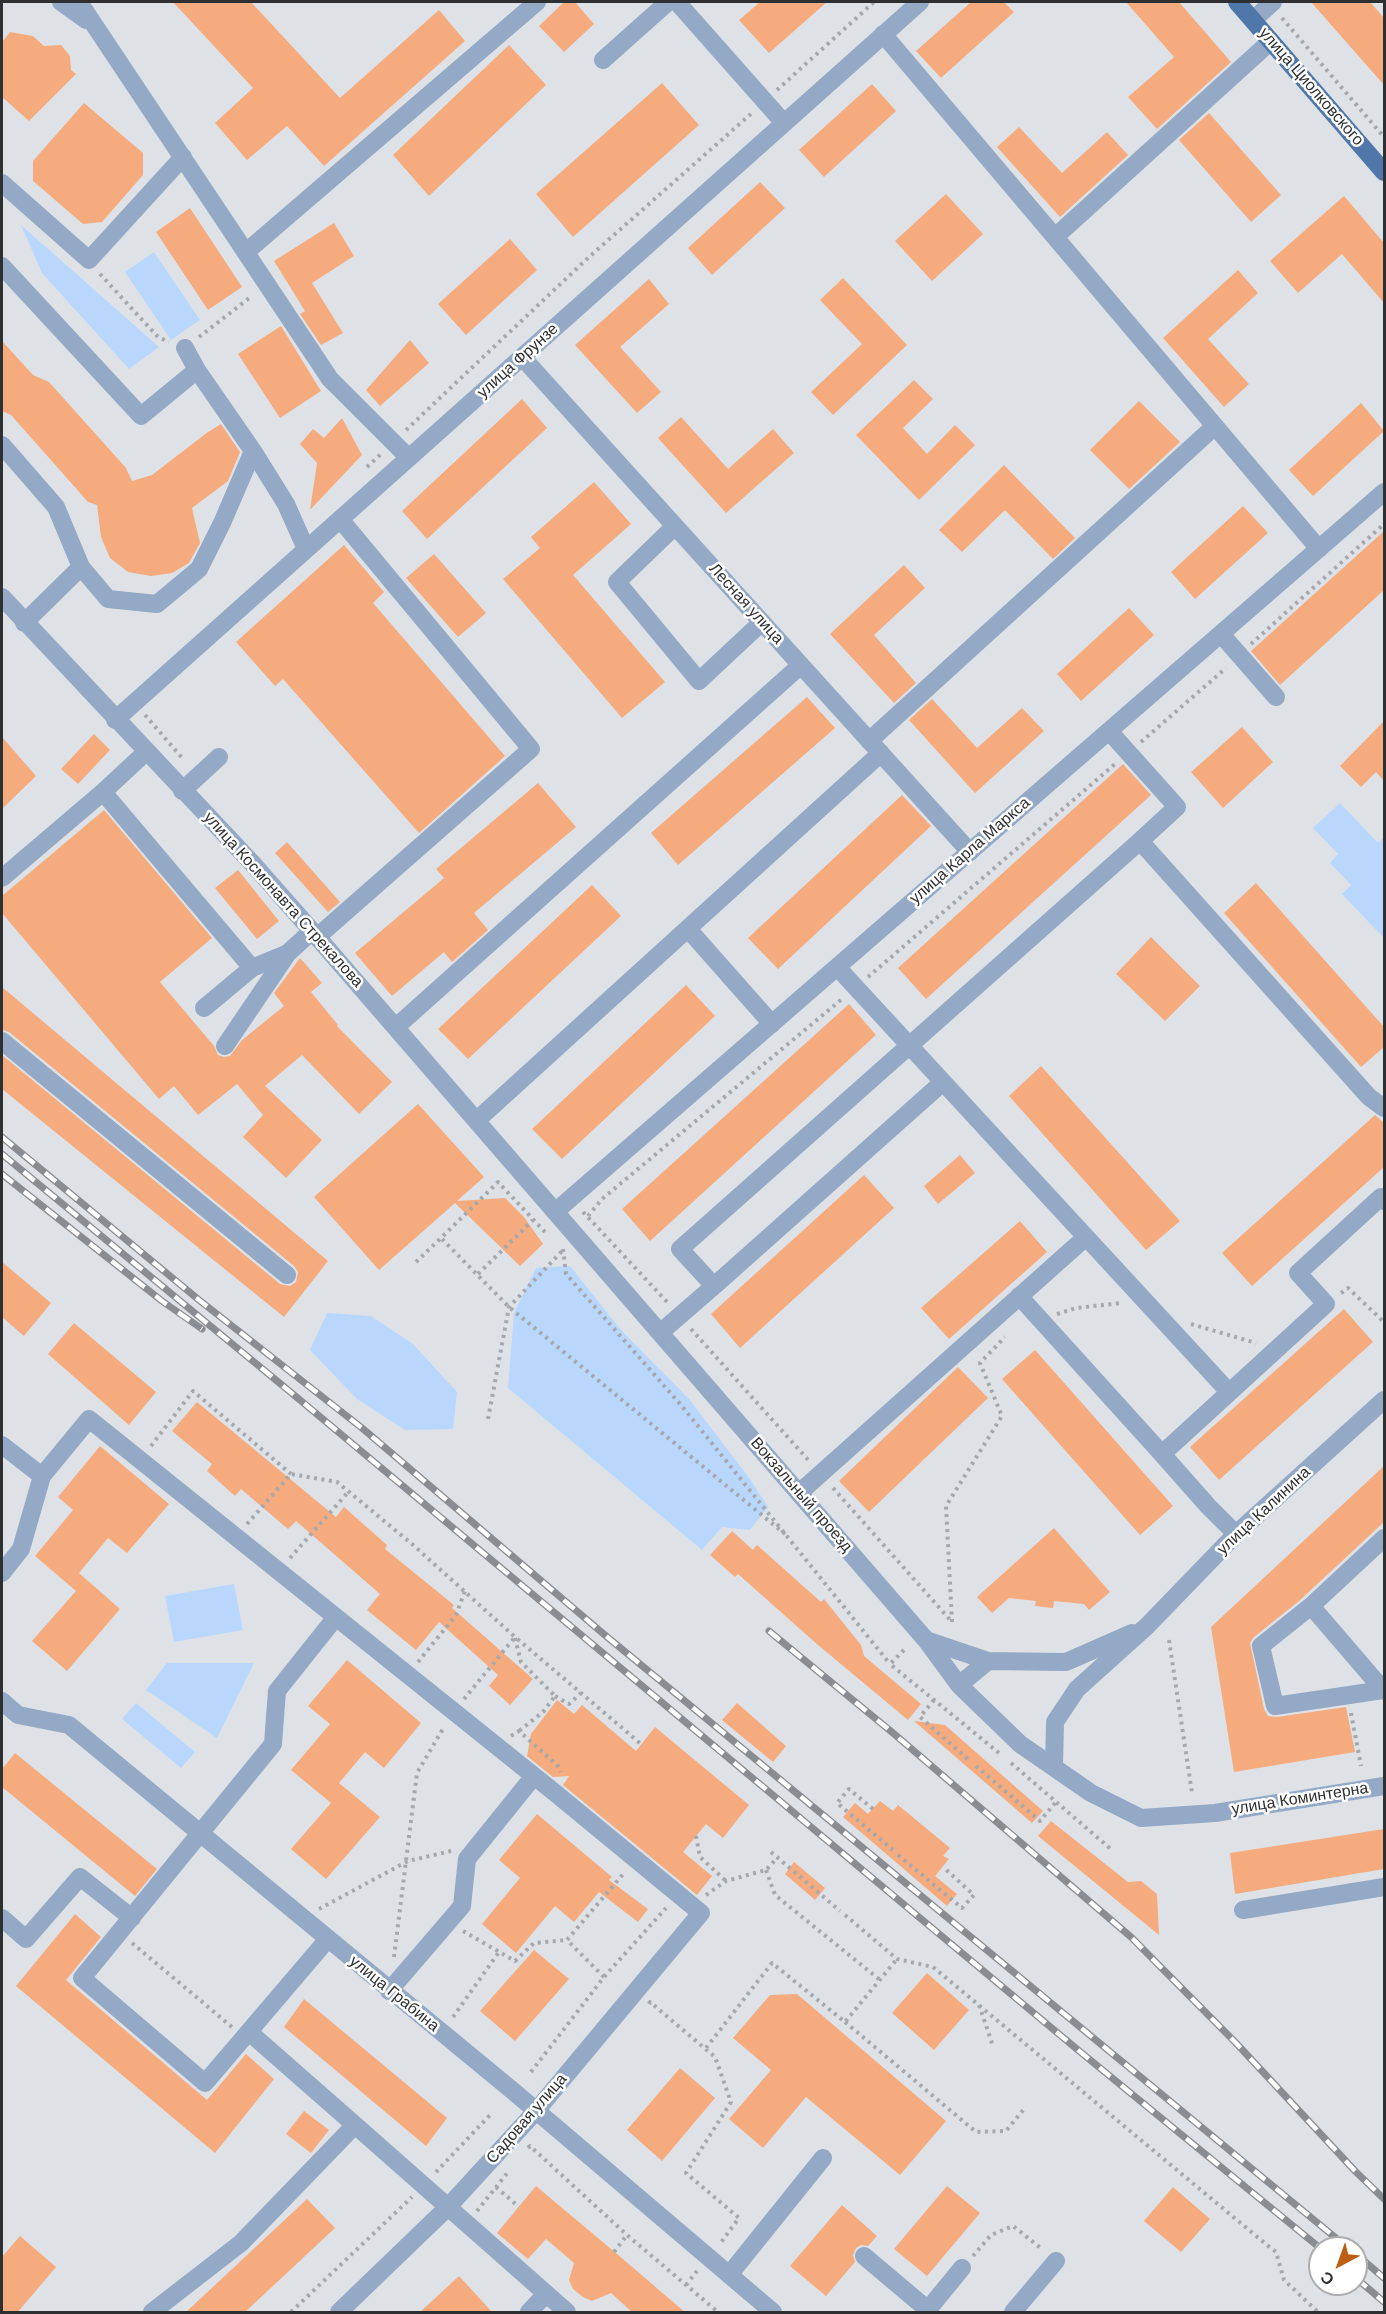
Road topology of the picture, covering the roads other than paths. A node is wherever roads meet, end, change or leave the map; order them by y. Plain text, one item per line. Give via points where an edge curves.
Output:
1 (61, 2) edge
2 (79, 2) edge
3 (537, 2) edge
4 (668, 2) edge
5 (677, 2) edge
6 (920, 2) edge
7 (1237, 2) edge
8 (1272, 3) edge
9 (1253, 20) junction
10 (98, 29) junction
11 (883, 34) junction
12 (1270, 41) junction
13 (603, 60) dead end
14 (784, 123) junction
15 (183, 157) junction
16 (1384, 172) edge
17 (2, 183) edge
18 (1055, 237) junction
19 (246, 252) junction
20 (2, 266) edge
21 (185, 348) road end
22 (522, 357) junction
23 (197, 370) junction
24 (1215, 426) junction
25 (2, 445) edge
26 (253, 451) junction
27 (409, 458) junction
28 (1384, 492) edge
29 (340, 519) junction
30 (675, 526) junction
31 (306, 549) junction
32 (1319, 549) junction
33 (81, 567) junction
34 (2, 597) edge
35 (762, 622) junction
36 (24, 623) junction
37 (1221, 634) junction
38 (801, 665) junction
39 (1276, 697) dead end
40 (115, 720) junction
41 (1109, 731) junction
42 (875, 747) junction
43 (146, 752) junction
44 (219, 758) dead end
45 (182, 791) junction
46 (104, 792) junction
47 (1140, 841) junction
48 (970, 852) junction
49 (2, 878) edge
50 (688, 929) junction
51 (315, 934) junction
52 (288, 953) junction
53 (837, 967) junction
54 (252, 968) junction
55 (204, 1008) dead end
56 (772, 1024) junction
57 (396, 1027) junction
58 (2, 1041) edge
59 (225, 1046) dead end
60 (909, 1046) junction
61 (943, 1082) junction
62 (1384, 1108) edge
63 (477, 1120) junction
64 (1384, 1201) edge
65 (556, 1211) junction
66 (1086, 1237) junction
67 (287, 1275) dead end
68 (714, 1286) junction
69 (1019, 1296) junction
70 (661, 1332) junction
71 (1229, 1392) junction
72 (1384, 1400) edge
73 (2, 1444) edge
74 (1162, 1454) junction
75 (42, 1476) junction
76 (799, 1493) junction
77 (1236, 1534) junction
78 (1384, 1538) edge
79 (2, 1573) edge
80 (1311, 1606) junction
81 (336, 1617) junction
82 (1148, 1626) junction
83 (926, 1640) junction
84 (988, 1661) junction
85 (1381, 1682) edge
86 (959, 1685) junction
87 (3, 1705) edge
88 (1054, 1767) junction
89 (534, 1776) junction
90 (1384, 1786) edge
91 (200, 1835) junction
92 (1384, 1887) edge
93 (1243, 1910) dead end
94 (2, 1918) edge
95 (126, 1925) junction
96 (327, 1940) junction
97 (389, 1991) junction
98 (246, 2034) junction
99 (536, 2111) junction
100 (355, 2125) junction
101 (824, 2158) dead end
102 (447, 2207) junction
103 (864, 2256) dead end
104 (1056, 2261) road end
105 (962, 2268) road end
106 (729, 2275) junction
107 (546, 2294) junction
108 (927, 2311) edge
109 (153, 2313) edge
110 (339, 2313) edge
111 (529, 2313) edge
112 (567, 2313) edge
113 (773, 2313) edge
114 (1013, 2313) edge

1 - 10 street
2 - 10 street
3 - 19 street
4 - 13 street
5 - 14 street
6 - 11 street, улица Фрунзе
7 - 9 main road, улица Циолковского
8 - 9 street
9 - 12 main road, улица Циолковского
10 - 15 street
11 - 14 street, улица Фрунзе
11 - 18 street
12 - 16 main road, улица Циолковского
12 - 18 street
14 - 22 street, улица Фрунзе
15 - 17 street via 89,260
15 - 19 street
18 - 24 street
19 - 27 street via 330,379
20 - 23 street via 141,417
21 - 23 street
22 - 27 street, улица Фрунзе
22 - 30 street, Лесная улица
23 - 26 street
24 - 32 street
24 - 42 street
25 - 33 street via 56,507
26 - 31 street via 286,504
26 - 33 street via 199,569 157,604 108,599
27 - 29 street, улица Фрунзе
28 - 32 street, улица Карла Маркса
29 - 31 street, улица Фрунзе
29 - 51 street via 531,749
30 - 35 street, Лесная улица
30 - 35 street via 617,582 699,681
31 - 40 street, улица Фрунзе
32 - 37 street, улица Карла Маркса
33 - 36 street
34 - 36 street, улица Космонавта Стрекалова
35 - 38 street, Лесная улица
36 - 40 street, улица Космонавта Стрекалова
37 - 39 street
37 - 41 street, улица Карла Маркса
38 - 42 street, Лесная улица
38 - 57 street
40 - 43 street, улица Космонавта Стрекалова
41 - 47 street via 1177,807
41 - 48 street, улица Карла Маркса
42 - 48 street, Лесная улица
42 - 50 street
43 - 45 street, улица Космонавта Стрекалова
43 - 46 street
44 - 45 street
45 - 51 street, улица Космонавта Стрекалова
46 - 49 street
46 - 54 street
47 - 60 street
47 - 62 street via 1369,1097
48 - 53 street, улица Карла Маркса
50 - 56 street
50 - 63 street
51 - 52 street
51 - 57 street, улица Космонавта Стрекалова
52 - 54 street
52 - 59 street
53 - 56 street, улица Карла Маркса
53 - 60 street
54 - 55 street
56 - 65 street, улица Карла Маркса
57 - 63 street, улица Космонавта Стрекалова
58 - 67 street
60 - 61 street
60 - 68 street via 680,1249
61 - 66 street
61 - 68 street
63 - 65 street, улица Космонавта Стрекалова
64 - 71 street via 1381,1197 1298,1273 1326,1304
65 - 70 street, Вокзальный проезд
66 - 69 street
66 - 71 street
68 - 70 street
69 - 74 street
69 - 76 street
70 - 76 street, Вокзальный проезд
71 - 74 street
72 - 77 street, улица Калинина
73 - 75 street
74 - 77 street
75 - 79 street via 21,1549
75 - 81 street via 89,1419
76 - 83 street, Вокзальный проезд
77 - 82 street, улица Калинина
78 - 80 street
80 - 85 street
80 - 85 street via 1261,1646 1275,1706 1347,1696
81 - 89 street
81 - 91 street via 277,1691 273,1744
82 - 84 street via 1066,1662
82 - 88 street, улица Калинина via 1077,1689 1055,1722
83 - 84 street
83 - 86 street, Вокзальный проезд
84 - 86 street
86 - 88 street, Вокзальный проезд via 1020,1744
87 - 91 street, улица Грабина via 18,1714 69,1725
88 - 90 street, улица Коминтерна via 1141,1818 1215,1813
89 - 97 street via 467,1860 462,1906
89 - 99 street, Садовая улица via 701,1913
91 - 95 street
91 - 96 street, улица Грабина
92 - 93 street
94 - 95 street via 26,1939 80,1877
95 - 98 street via 82,1978 205,2083
96 - 97 street, улица Грабина
96 - 98 street
97 - 99 street, улица Грабина
98 - 100 street
99 - 102 street, Садовая улица
99 - 106 street, улица Грабина
100 - 102 street
100 - 109 street via 240,2243
101 - 106 street
102 - 107 street
102 - 110 street, Садовая улица
103 - 108 street
104 - 114 street
105 - 108 street
106 - 113 street, улица Грабина
107 - 111 street
107 - 112 street

